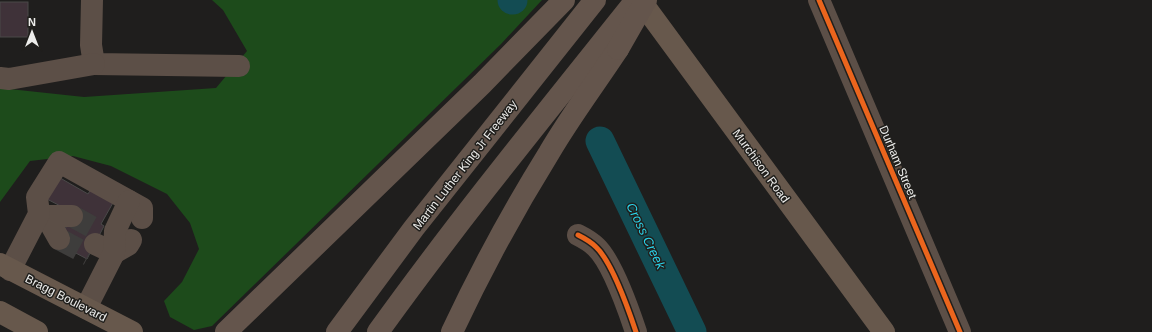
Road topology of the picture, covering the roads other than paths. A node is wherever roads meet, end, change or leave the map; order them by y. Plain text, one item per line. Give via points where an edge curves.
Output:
1 (92, 0) edge
2 (564, 0) edge
3 (636, 0) edge
4 (640, 0) edge
5 (646, 0) edge
6 (819, 0) edge
7 (592, 5) edge
8 (612, 44) junction
9 (94, 64) junction
10 (239, 66) dead end
11 (0, 78) edge
12 (129, 201) junction
13 (43, 215) junction
14 (142, 218) dead end
15 (66, 228) tunnel mouth
16 (578, 235) dead end
17 (5, 267) edge
18 (86, 308) junction
19 (0, 312) edge
20 (37, 332) edge
21 (132, 332) edge
22 (226, 332) edge
23 (337, 332) edge
24 (378, 332) edge
25 (452, 332) edge
26 (636, 332) edge
27 (884, 332) edge
28 (960, 332) edge

1 - 9 street via 91,45
2 - 22 highway via 476,90
3 - 8 highway
4 - 27 main road, Murchison Road
5 - 8 highway, bridge
6 - 28 street, Durham Street
7 - 23 highway, Martin Luther King Jr Freeway via 414,228
8 - 24 highway via 428,263
8 - 25 highway via 522,198
9 - 10 street
9 - 11 street via 9,79
12 - 13 street via 59,162 37,198
12 - 14 street via 142,208
12 - 18 street via 106,246
13 - 15 street
13 - 17 street
16 - 26 street via 597,248 604,258 621,291
17 - 18 main road, Bragg Boulevard
18 - 21 main road, Bragg Boulevard
19 - 20 main road

